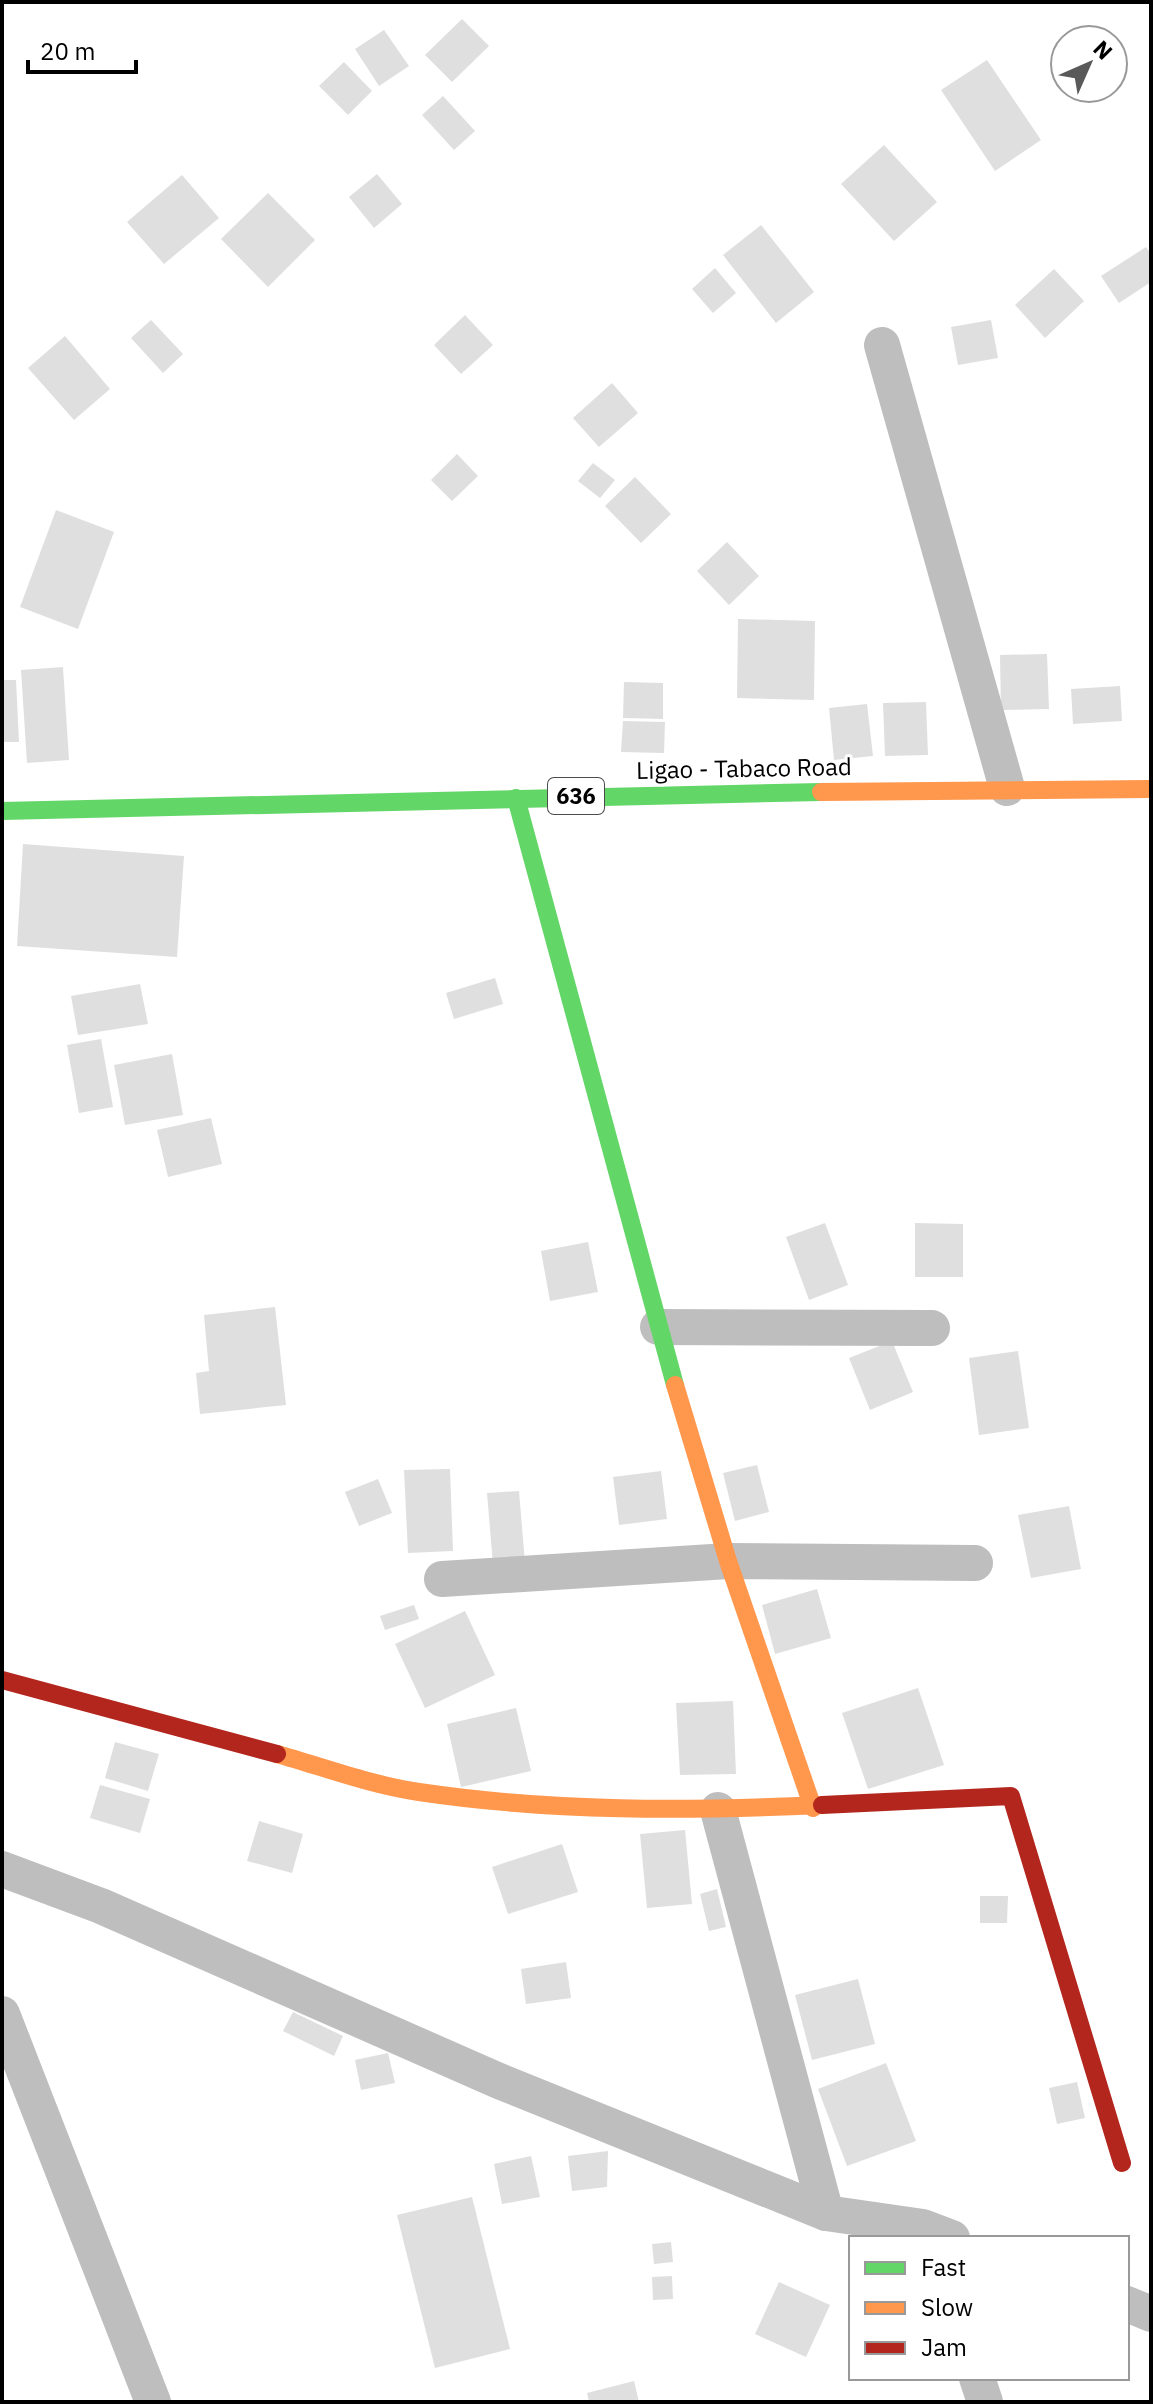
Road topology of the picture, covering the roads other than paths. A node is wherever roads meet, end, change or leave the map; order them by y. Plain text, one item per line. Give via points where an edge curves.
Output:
1 (882, 345) dead end
2 (1007, 788) junction
3 (1151, 789) edge
4 (516, 798) junction
5 (2, 811) edge
6 (658, 1327) junction
7 (932, 1328) dead end
8 (728, 1561) junction
9 (975, 1563) dead end
10 (442, 1579) dead end
11 (2, 1680) edge
12 (813, 1808) junction
13 (718, 1810) junction
14 (2, 1869) edge
15 (2, 2014) edge
16 (1122, 2163) dead end
17 (826, 2213) junction
18 (934, 2234) edge
19 (1129, 2305) edge
20 (1151, 2314) edge
21 (978, 2380) edge
22 (153, 2402) edge
23 (985, 2402) edge

1 - 2 street
2 - 3 street, Ligao - Tabaco Road / 636
2 - 4 street, Ligao - Tabaco Road / 636
4 - 5 street, Ligao - Tabaco Road / 636
4 - 6 street
6 - 7 street
6 - 8 street
8 - 9 street
8 - 10 street
8 - 12 street
11 - 13 street via 416,1792 588,1809
12 - 13 street
12 - 16 street via 1011,1796
13 - 17 street
14 - 17 street via 101,1906 499,2081
15 - 22 street
17 - 18 street
19 - 20 street
21 - 23 street

